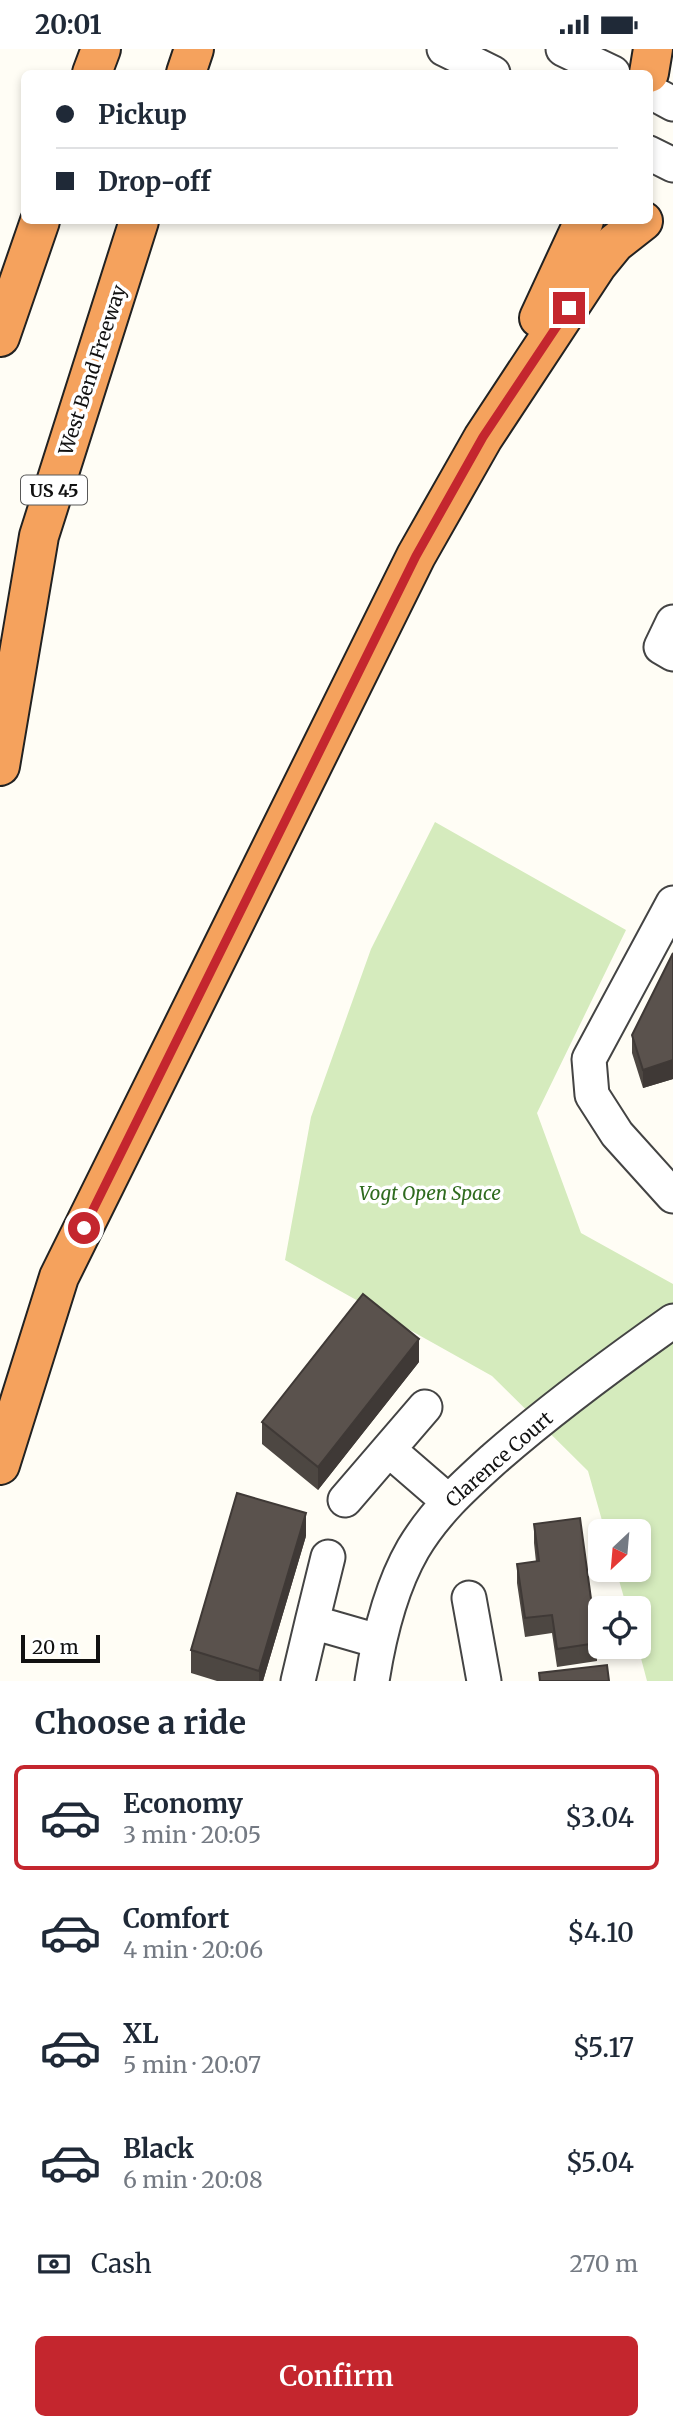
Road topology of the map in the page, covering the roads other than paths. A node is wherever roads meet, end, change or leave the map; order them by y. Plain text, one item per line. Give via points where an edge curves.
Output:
1 (101, 49) edge
2 (194, 49) edge
3 (444, 49) edge
4 (563, 49) edge
5 (653, 49) edge
6 (93, 70) edge
7 (187, 70) edge
8 (487, 70) edge
9 (607, 70) edge
10 (650, 70) edge
11 (653, 94) edge
12 (673, 104) edge
13 (653, 155) edge
14 (673, 166) edge
15 (673, 212) edge
16 (653, 215) edge
17 (39, 224) edge
18 (138, 224) edge
19 (583, 224) edge
20 (639, 224) edge
21 (0, 337) edge
22 (483, 437) junction
23 (673, 622) edge
24 (673, 653) edge
25 (0, 767) edge
26 (673, 903) edge
27 (673, 1196) edge
28 (673, 1321) edge
29 (425, 1407) dead end
30 (389, 1450) junction
31 (0, 1465) edge
32 (345, 1500) dead end
33 (448, 1501) junction
34 (328, 1557) dead end
35 (469, 1598) dead end
36 (312, 1622) junction
37 (378, 1641) junction
38 (298, 1681) edge
39 (372, 1681) edge
40 (484, 1681) edge

1 - 6 highway
2 - 7 highway
3 - 8 street
4 - 9 street
5 - 10 highway
11 - 12 street
13 - 14 street
15 - 16 highway
17 - 21 highway
18 - 25 highway, West Bend Freeway / US 45 via 39,536
19 - 22 highway
20 - 22 highway via 597,265
22 - 31 highway via 416,556 59,1277
23 - 24 street via 660,647
26 - 27 street via 589,1059 592,1095 617,1134
28 - 33 street, Clarence Court via 525,1432
29 - 30 street
30 - 32 street
30 - 33 street
33 - 37 street, Clarence Court via 413,1550
34 - 36 street
35 - 40 street
36 - 37 street
36 - 38 street
37 - 39 street, Clarence Court

